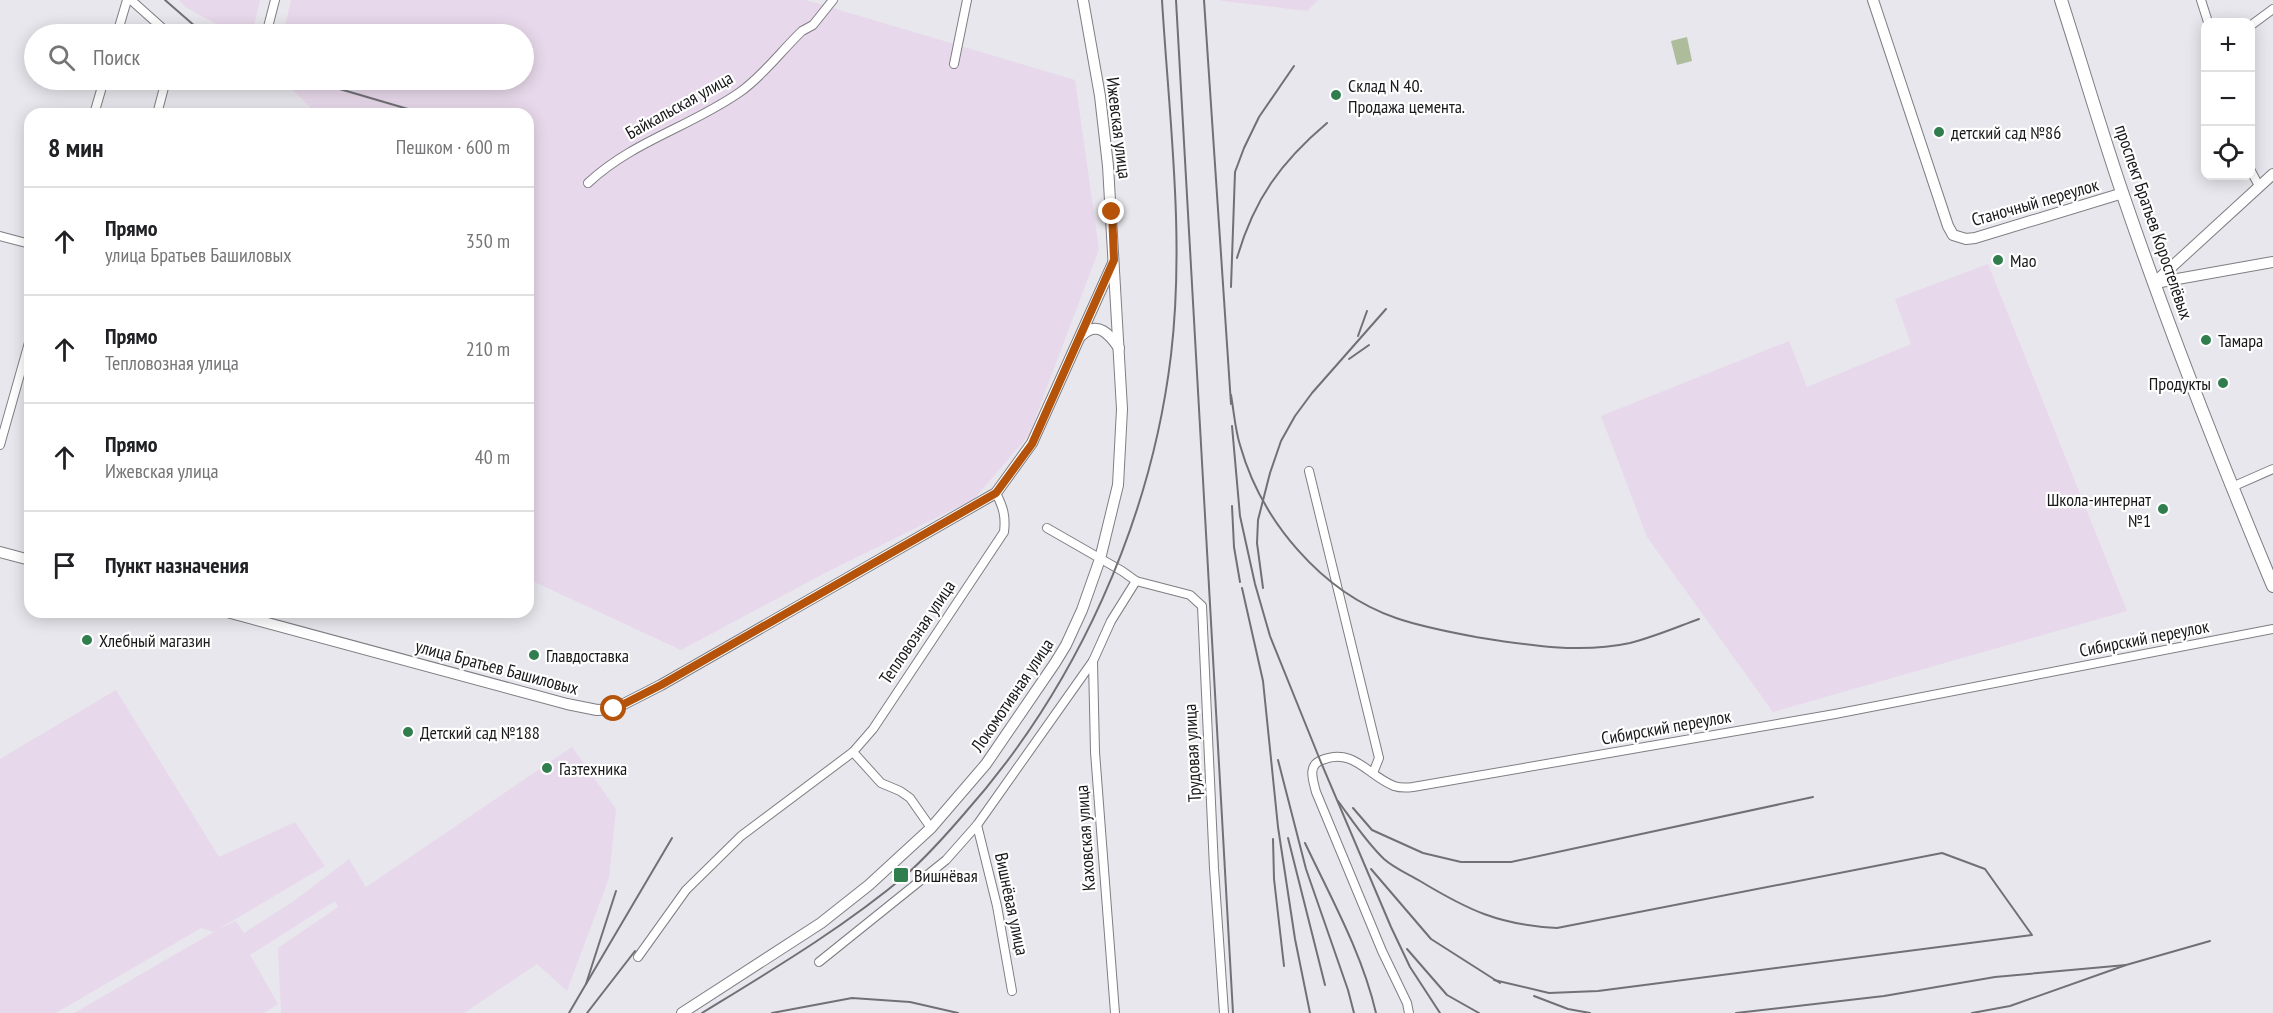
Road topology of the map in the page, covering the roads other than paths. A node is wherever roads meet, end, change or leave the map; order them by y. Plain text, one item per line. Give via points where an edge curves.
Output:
1 (129, 0) edge
2 (274, 0) edge
3 (832, 0) edge
4 (967, 0) edge
5 (1083, 0) edge
6 (1873, 0) edge
7 (2061, 0) edge
8 (2201, 0) edge
9 (2273, 9) edge
10 (2207, 18) edge
11 (2255, 22) edge
12 (121, 24) edge
13 (157, 24) edge
14 (269, 24) edge
15 (954, 64) dead end
16 (101, 90) edge
17 (163, 90) edge
18 (96, 108) edge
19 (159, 108) edge
20 (2273, 174) edge
21 (2255, 178) edge
22 (588, 183) dead end
23 (2259, 186) junction
24 (2123, 193) junction
25 (0, 236) edge
26 (24, 242) edge
27 (1114, 260) junction
28 (2273, 262) edge
29 (2154, 283) junction
30 (1082, 335) junction
31 (1120, 348) junction
32 (24, 360) edge
33 (0, 445) edge
34 (2273, 469) edge
35 (1309, 471) dead end
36 (2232, 487) junction
37 (996, 493) junction
38 (1047, 528) dead end
39 (0, 552) edge
40 (24, 558) edge
41 (1100, 559) junction
42 (1136, 581) junction
43 (2273, 586) edge
44 (249, 618) edge
45 (2273, 629) edge
46 (1093, 661) junction
47 (853, 752) junction
48 (1373, 773) junction
49 (977, 825) junction
50 (932, 828) junction
51 (638, 957) dead end
52 (819, 962) dead end
53 (1012, 991) dead end
54 (682, 1013) edge
55 (1115, 1013) edge
56 (1224, 1013) edge
57 (1409, 1013) edge

1 - 12 street
1 - 13 street
2 - 14 street
3 - 22 street, Байкальская улица via 813,25 802,31 742,91 622,155
4 - 15 street
5 - 27 street, Ижевская улица via 1100,96
6 - 24 street, Станочный переулок via 1953,235 1974,238
7 - 24 main road, проспект Братьев Коростелёвых
8 - 10 street
9 - 11 street
16 - 18 street
17 - 19 street
20 - 23 street
21 - 23 street
23 - 29 street
24 - 29 main road, проспект Братьев Коростелёвых
25 - 26 street
27 - 30 street
27 - 31 street, Локомотивная улица
28 - 29 street
29 - 36 main road, проспект Братьев Коростелёвых
30 - 31 street via 1091,329 1102,330
30 - 37 street via 1032,444
31 - 41 street, Локомотивная улица via 1120,471
32 - 33 street
34 - 36 street
35 - 48 street via 1379,758
36 - 43 main road, проспект Братьев Коростелёвых
37 - 44 street, улица Братьев Башиловых via 614,709 567,704
37 - 47 street, Тепловозная улица via 1004,509 1004,532 873,729
38 - 41 street, Трудовая улица
39 - 40 street
41 - 42 street, Трудовая улица
41 - 50 street, Локомотивная улица via 1075,628 1055,663 986,764
42 - 46 street via 1111,621
42 - 56 street, Трудовая улица via 1190,595 1202,606
45 - 48 street, Сибирский переулок via 1835,714 1413,788 1394,786
46 - 49 street
46 - 55 street, Каховская улица via 1095,752
47 - 50 street via 880,783 910,798
47 - 51 street, Тепловозная улица via 741,836 686,890
48 - 57 street, Сибирский переулок via 1355,760 1331,757 1314,765 1312,777
49 - 52 street via 946,860
49 - 53 street, Вишнёвая улица
50 - 54 street, Локомотивная улица via 820,923

